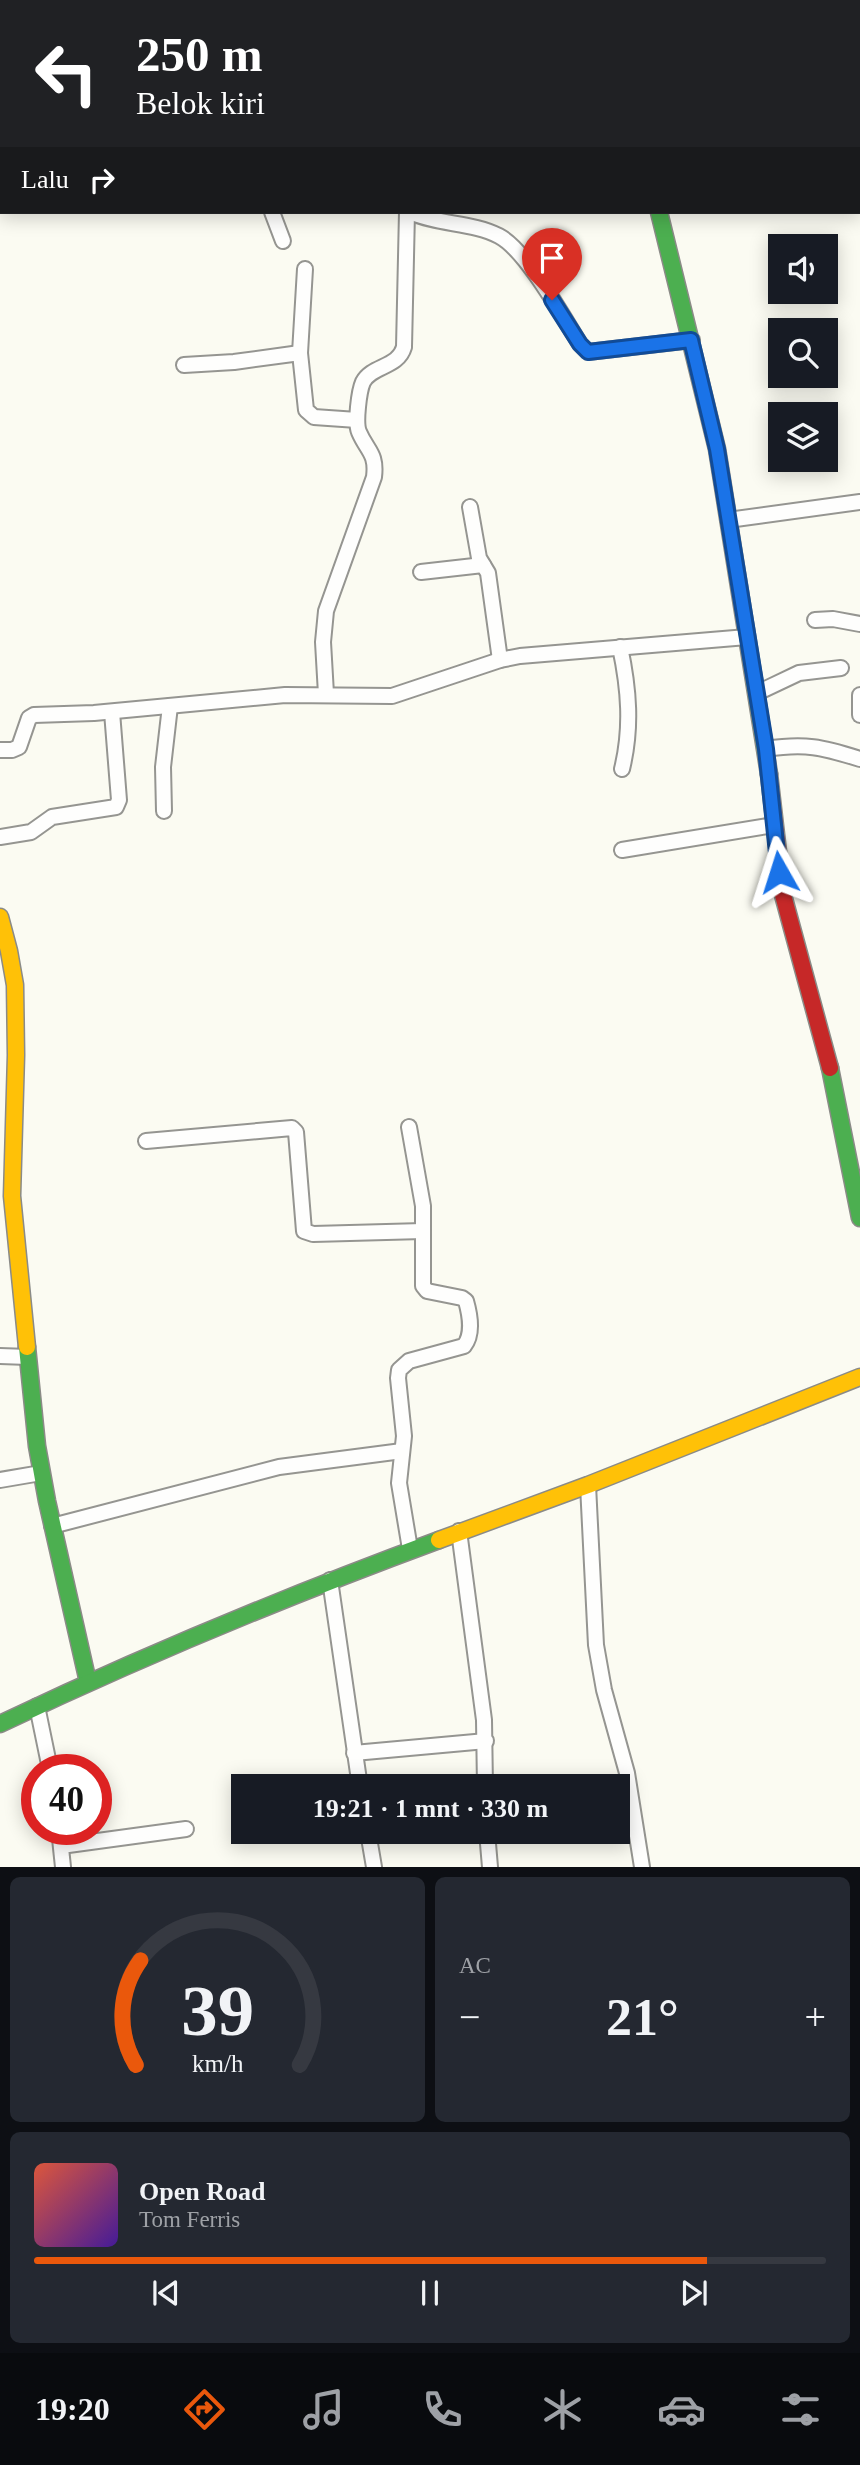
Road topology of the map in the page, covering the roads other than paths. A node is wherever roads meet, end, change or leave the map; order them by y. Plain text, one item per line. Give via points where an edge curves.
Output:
1 (273, 214) edge
2 (409, 214) edge
3 (415, 214) edge
4 (660, 214) edge
5 (284, 241) dead end
6 (304, 269) dead end
7 (691, 340) junction
8 (300, 353) junction
9 (184, 365) dead end
10 (357, 419) junction
11 (860, 502) edge
12 (470, 507) dead end
13 (728, 520) junction
14 (483, 565) junction
15 (421, 572) dead end
16 (815, 620) dead end
17 (860, 624) edge
18 (747, 637) junction
19 (620, 647) junction
20 (500, 660) junction
21 (841, 668) dead end
22 (757, 692) junction
23 (323, 694) junction
24 (860, 695) edge
25 (170, 706) junction
26 (112, 712) junction
27 (860, 715) edge
28 (766, 749) junction
29 (0, 750) edge
30 (860, 758) edge
31 (622, 769) dead end
32 (164, 811) dead end
33 (774, 825) junction
34 (0, 837) edge
35 (622, 850) dead end
36 (0, 917) edge
37 (409, 1127) dead end
38 (146, 1141) dead end
39 (860, 1217) edge
40 (423, 1231) junction
41 (0, 1356) edge
42 (28, 1357) junction
43 (860, 1377) edge
44 (402, 1451) junction
45 (41, 1473) junction
46 (0, 1480) edge
47 (588, 1485) junction
48 (52, 1526) junction
49 (459, 1531) junction
50 (410, 1549) junction
51 (330, 1580) junction
52 (88, 1682) junction
53 (37, 1706) junction
54 (0, 1724) edge
55 (486, 1741) junction
56 (354, 1753) junction
57 (47, 1754) edge
58 (358, 1774) edge
59 (485, 1774) edge
60 (186, 1829) dead end
61 (370, 1844) edge
62 (488, 1844) edge
63 (61, 1846) joint
64 (63, 1867) edge
65 (374, 1867) edge
66 (490, 1867) edge
67 (642, 1867) edge

1 - 5 street
2 - 10 street via 404,347 397,360 364,381
3 - 7 street via 478,229 511,245 588,352
4 - 7 main road
6 - 8 street
7 - 13 main road via 717,449
8 - 9 street
8 - 10 street via 309,415
10 - 23 street via 358,431 373,455 374,477 326,611
11 - 13 street
12 - 14 street
13 - 18 main road
14 - 15 street
14 - 20 street via 488,573
16 - 17 street
18 - 19 street
18 - 22 main road
19 - 20 street
19 - 31 street via 629,715
20 - 23 street via 392,696
21 - 22 street via 799,673
22 - 28 main road
23 - 25 street
24 - 27 street
25 - 26 street
25 - 32 street via 163,767
26 - 29 street via 31,715 19,747
26 - 34 street via 116,807 52,817 31,832
28 - 30 street via 796,744
28 - 33 main road
33 - 35 street
33 - 39 main road via 783,895 828,1057
36 - 42 main road via 15,992 12,1198
37 - 40 street
38 - 40 street via 292,1128 299,1153 304,1231
40 - 44 street via 423,1286 466,1301 470,1326 464,1346 409,1361 399,1370
41 - 42 street
42 - 45 main road
43 - 47 main road
44 - 48 street via 279,1467
44 - 50 street via 399,1483
45 - 46 street
45 - 48 main road
47 - 49 main road
47 - 67 street via 596,1645 627,1773
48 - 52 main road
49 - 50 main road
49 - 55 street
50 - 51 main road
51 - 52 main road
51 - 56 street
52 - 53 main road
53 - 54 main road
53 - 57 street
55 - 56 street
55 - 59 street
56 - 58 street
60 - 63 street
61 - 65 street
62 - 66 street
63 - 64 street

